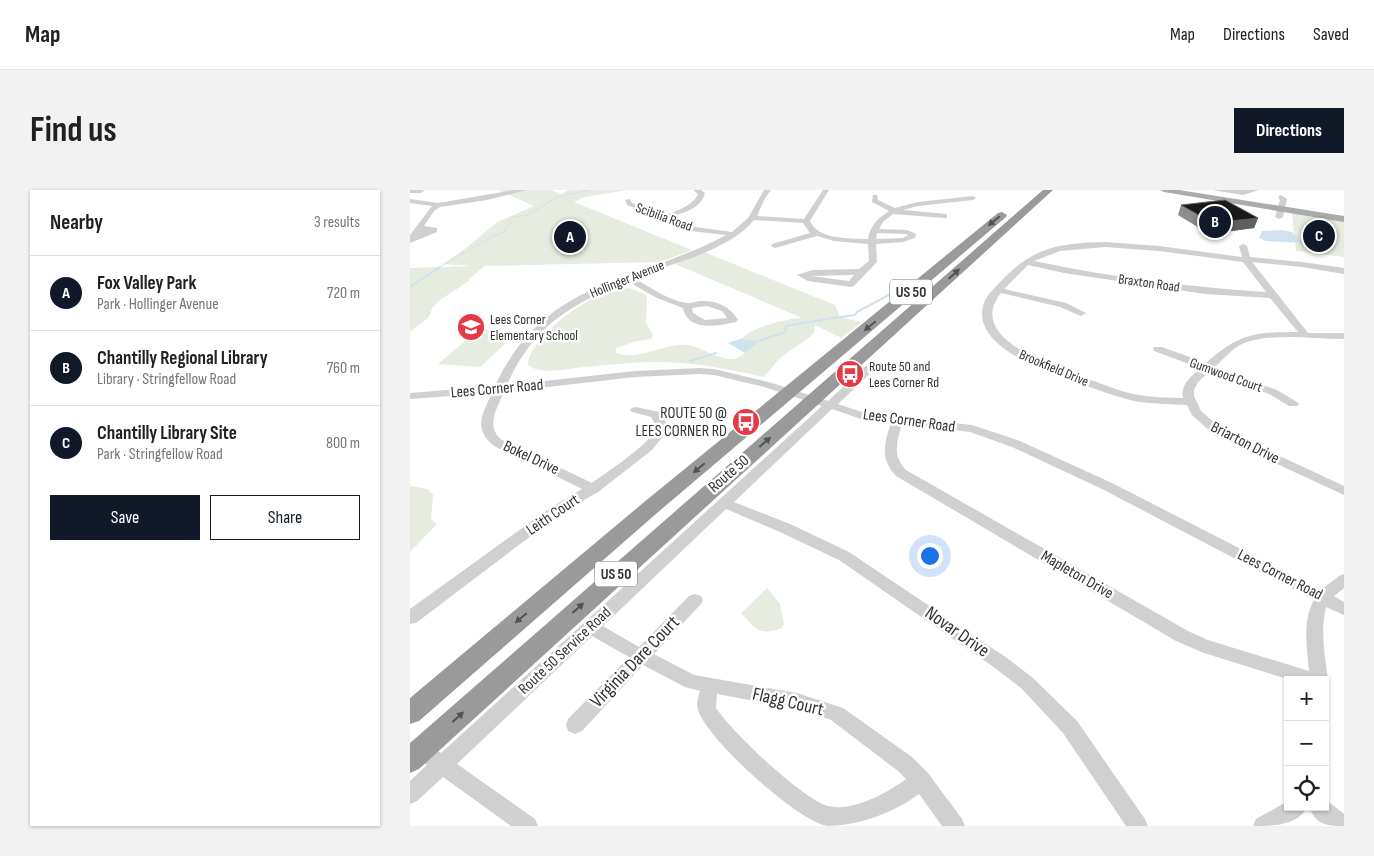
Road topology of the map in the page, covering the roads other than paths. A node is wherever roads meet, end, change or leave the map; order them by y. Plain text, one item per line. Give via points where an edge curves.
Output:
1 (524, 190) edge
2 (696, 190) edge
3 (768, 190) edge
4 (826, 190) edge
5 (1031, 190) edge
6 (1048, 190) edge
7 (1164, 190) edge
8 (1180, 190) edge
9 (1215, 190) edge
10 (1256, 190) edge
11 (410, 191) edge
12 (421, 193) edge
13 (929, 195) dead end
14 (875, 196) dead end
15 (973, 198) dead end
16 (628, 200) dead end
17 (410, 201) edge
18 (936, 201) junction
19 (438, 205) junction
20 (458, 206) dead end
21 (1281, 207) junction
22 (898, 210) junction
23 (944, 216) dead end
24 (661, 217) junction
25 (426, 218) junction
26 (752, 218) junction
27 (1344, 218) edge
28 (806, 221) junction
29 (420, 228) junction
30 (733, 234) junction
31 (816, 234) junction
32 (873, 235) junction
33 (411, 241) edge
34 (775, 246) dead end
35 (1243, 246) dead end
36 (1246, 259) junction
37 (1027, 262) junction
38 (797, 264) dead end
39 (1344, 271) edge
40 (627, 278) junction
41 (999, 290) junction
42 (720, 294) dead end
43 (1272, 294) junction
44 (704, 303) junction
45 (687, 306) junction
46 (1081, 313) dead end
47 (1305, 335) junction
48 (1344, 336) edge
49 (1158, 349) dead end
50 (873, 365) dead end
51 (1207, 368) junction
52 (500, 388) junction
53 (790, 393) junction
54 (410, 396) edge
55 (1190, 402) junction
56 (821, 403) junction
57 (1293, 404) dead end
58 (636, 410) dead end
59 (897, 421) junction
60 (593, 489) junction
61 (1344, 491) edge
62 (724, 503) junction
63 (1344, 580) edge
64 (1323, 598) junction
65 (695, 600) dead end
66 (1344, 609) edge
67 (410, 618) edge
68 (591, 627) junction
69 (640, 656) junction
70 (1304, 676) edge
71 (1317, 676) edge
72 (711, 687) junction
73 (410, 712) edge
74 (575, 725) dead end
75 (425, 758) edge
76 (921, 780) junction
77 (410, 794) edge
78 (1290, 811) edge
79 (1324, 811) edge
80 (528, 826) edge
81 (955, 826) edge
82 (1138, 826) edge
83 (1263, 826) edge
84 (1343, 826) edge

1 - 19 street
2 - 24 street via 703,195 696,204
3 - 26 street, Hollinger Avenue
4 - 28 street
5 -> 53 highway, Route 50 / US 50
56 -> 6 highway, Route 50 / US 50
7 - 21 main road
8 - 21 main road
9 - 10 street via 1243,193
11 - 12 street
13 - 18 street
14 - 22 street via 873,200 876,203
15 - 18 street
16 - 24 street, Scibilia Road via 629,204
17 - 19 street
18 - 22 street
19 - 25 street
20 - 25 street
21 - 27 main road
22 - 23 street
22 - 32 street via 881,221
24 - 30 street, Scibilia Road via 694,229
25 - 29 street
26 - 28 street
26 - 30 street, Hollinger Avenue
28 - 31 street
29 - 33 street
29 - 33 street via 434,230
30 - 40 street, Hollinger Avenue
31 - 32 street via 833,239
31 - 34 street
32 - 38 street via 874,262 861,272 801,275
35 - 36 street
36 - 37 street, Brookfield Drive via 1092,244 1055,249
36 - 39 street, Brookfield Drive
36 - 43 street
37 - 41 street, Brookfield Drive
37 - 43 street, Braxton Road via 1205,291
40 - 45 street
40 - 52 street, Hollinger Avenue via 579,300 540,327 516,356
41 - 46 street via 1063,305
41 - 55 street, Brookfield Drive via 989,302 987,319 995,335 1018,353 1120,394 1148,400
42 - 44 street
43 - 47 street
44 - 45 street
44 - 45 street via 726,309 733,320 719,324 694,320
47 - 48 street
47 - 51 street via 1274,335 1245,340 1228,349
49 - 51 street, Gumwood Court
50 - 56 street, Route 50 Service Road
51 - 55 street via 1190,384
51 - 57 street, Gumwood Court via 1273,392
52 - 53 street, Lees Corner Road via 692,370 714,372
52 - 54 street, Lees Corner Road
52 - 60 street, Bokel Drive via 487,416 486,426 495,441
53 - 56 street, Lees Corner Road
53 -> 73 highway, Route 50 / US 50
55 - 61 street, Briarton Drive via 1201,419 1218,432
56 - 59 street, Lees Corner Road via 864,416
56 - 62 street, Route 50 Service Road
75 -> 56 highway, Route 50 / US 50 via 565,619
58 - 60 street, Leith Court via 659,418 659,434 648,447
59 - 64 street, Lees Corner Road via 961,428 1002,438 1107,486
59 - 70 street, Mapleton Drive via 889,456 901,473 1182,636 1204,646
60 - 67 street, Leith Court via 555,511
62 - 68 street, Route 50 Service Road
62 - 82 street, Novar Drive via 844,556 1027,683 1070,727
63 - 64 street
64 - 66 street, Lees Corner Road
64 - 71 street via 1315,620
65 - 69 street, Virginia Dare Court
68 - 69 street, Flagg Court
68 - 75 street, Route 50 Service Road
69 - 72 street, Flagg Court via 692,682
69 - 74 street, Virginia Dare Court
72 - 76 street, Flagg Court via 797,701 837,714 905,764
72 - 76 street via 706,700 708,712 732,741 756,766 804,803 827,816 852,815 892,801
75 - 77 street, Route 50 Service Road
75 - 80 street
76 - 81 street, Flagg Court
78 - 83 street
79 - 84 street

